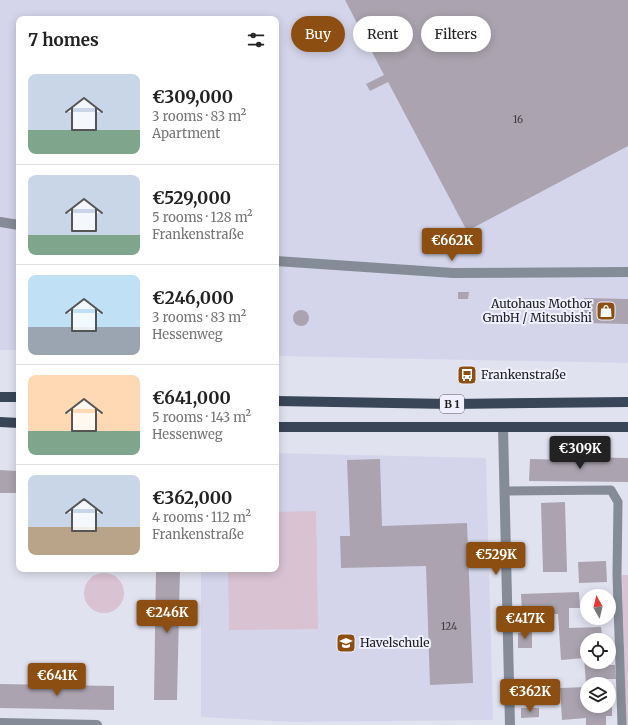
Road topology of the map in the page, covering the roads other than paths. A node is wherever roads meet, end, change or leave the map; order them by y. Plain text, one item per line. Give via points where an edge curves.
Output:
1 (0, 222) edge
2 (16, 225) edge
3 (279, 261) edge
4 (628, 272) edge
5 (0, 397) edge
6 (16, 397) edge
7 (279, 401) edge
8 (628, 402) edge
9 (0, 422) edge
10 (16, 423) edge
11 (279, 427) edge
12 (503, 427) junction
13 (628, 427) edge
14 (505, 491) junction
15 (0, 723) edge
16 (97, 725) edge
17 (510, 725) edge
18 (622, 725) edge

1 - 2 street
3 - 4 street via 453,273
5 - 6 main road
7 - 8 main road, B 1 via 451,404
9 - 10 main road
11 - 12 main road, B 1
12 - 13 main road, B 1
12 - 14 street
14 - 17 street
14 - 18 lane via 611,490 618,502 617,575
15 - 16 street

